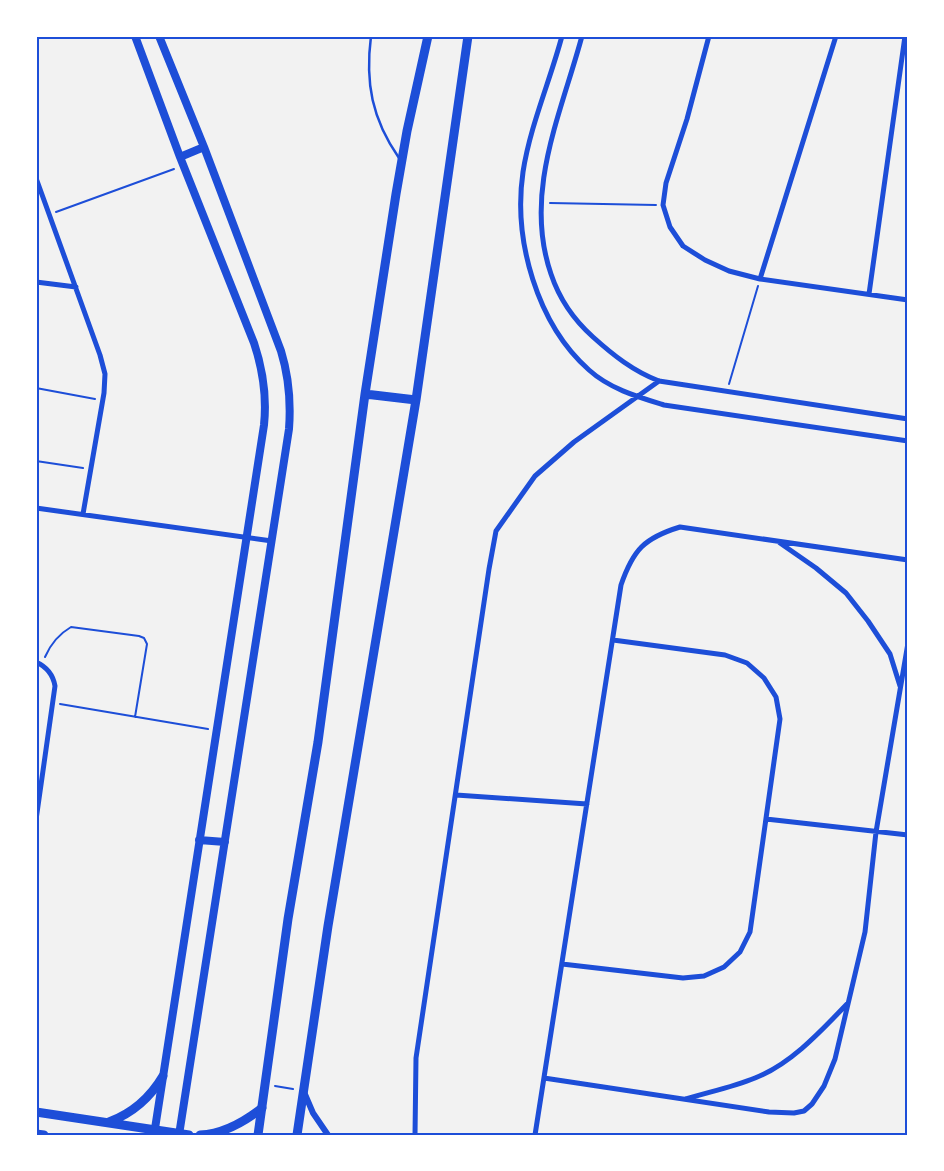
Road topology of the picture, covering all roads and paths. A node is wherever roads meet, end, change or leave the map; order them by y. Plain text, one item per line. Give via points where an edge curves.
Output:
1 (135, 36) edge
2 (159, 36) edge
3 (371, 36) edge
4 (428, 36) edge
5 (468, 36) edge
6 (562, 36) edge
7 (582, 36) edge
8 (709, 36) edge
9 (836, 36) edge
10 (905, 36) edge
11 (204, 147) junction
12 (180, 157) junction
13 (401, 161) junction
14 (184, 165) junction
15 (36, 178) edge
16 (540, 203) junction
17 (663, 205) junction
18 (50, 215) junction
19 (760, 279) junction
20 (36, 282) edge
21 (76, 288) junction
22 (869, 294) junction
23 (908, 300) edge
24 (659, 381) junction
25 (36, 388) edge
26 (727, 392) junction
27 (365, 394) junction
28 (635, 396) junction
29 (102, 400) junction
30 (416, 400) junction
31 (908, 419) edge
32 (908, 441) edge
33 (36, 461) edge
34 (91, 469) junction
35 (36, 508) edge
36 (84, 514) junction
37 (246, 538) junction
38 (272, 541) junction
39 (778, 541) junction
40 (908, 560) edge
41 (613, 640) junction
42 (908, 643) edge
43 (36, 662) edge
44 (43, 665) junction
45 (900, 688) junction
46 (53, 703) junction
47 (134, 717) junction
48 (216, 730) junction
49 (456, 795) junction
50 (587, 804) junction
51 (766, 819) junction
52 (36, 820) edge
53 (876, 832) junction
54 (908, 836) edge
55 (199, 840) junction
56 (225, 842) junction
57 (562, 964) junction
58 (848, 1002) junction
59 (162, 1076) junction
60 (544, 1078) junction
61 (266, 1085) junction
62 (304, 1091) junction
63 (683, 1100) junction
64 (262, 1108) junction
65 (36, 1112) edge
66 (107, 1123) junction
67 (154, 1132) edge
68 (36, 1134) edge
69 (183, 1134) edge
70 (44, 1135) edge
71 (200, 1135) edge
72 (258, 1135) edge
73 (297, 1135) edge
74 (328, 1135) edge
75 (415, 1135) edge
76 (535, 1135) edge

1 - 12 main road
2 - 11 main road
3 - 13 lane via 368,60 371,96 382,130
4 - 13 main road
5 - 30 main road
6 - 28 street via 523,172 521,202 528,265 538,297 574,354 590,371
7 - 16 street via 549,148
8 - 17 street via 666,183
9 - 19 street
10 - 22 street
11 - 12 main road
11 - 38 main road via 281,351 288,382 289,429
12 - 14 main road
13 - 27 main road
14 - 18 path
14 - 37 main road via 254,343 263,376 265,418
15 - 18 street
16 - 17 path
16 - 24 street via 546,258 554,284 568,308 605,348 632,369
17 - 19 street via 670,227 683,246 730,271
18 - 21 street
19 - 22 street
19 - 26 path
20 - 21 street
21 - 29 street via 103,364 105,384
22 - 23 street
24 - 26 street
24 - 28 street
25 - 29 path
26 - 31 street
27 - 30 main road
27 - 61 main road via 321,722 288,919
28 - 32 street via 664,405
28 - 49 street via 535,476 496,531
29 - 34 street
30 - 62 main road via 331,906
33 - 34 path
34 - 36 street
35 - 36 street
36 - 37 street
37 - 38 street
37 - 48 main road
38 - 56 main road
39 - 40 street
39 - 41 street via 680,527 659,534 641,546 628,564 621,585
39 - 45 street via 846,593 890,654
41 - 50 street
41 - 51 street via 725,655 747,663 764,678 776,697 780,719
42 - 45 street
43 - 44 street
44 - 46 street via 54,680
44 - 47 path via 52,642 71,626 142,637 147,644
45 - 53 street
46 - 47 path
46 - 52 street
47 - 48 path
48 - 55 main road
49 - 50 street
49 - 75 street via 416,1058
50 - 57 street
51 - 53 street
51 - 57 street via 750,932 740,952 724,967 704,976 682,978
53 - 54 street
53 - 58 street via 865,932
55 - 56 main road
55 - 59 main road
56 - 69 main road
57 - 60 street
58 - 63 street via 792,1056 757,1077
58 - 63 street via 835,1059 824,1086 804,1111 769,1112
59 - 66 main road via 140,1105
59 - 67 main road
60 - 63 street
60 - 76 street
61 - 62 path
61 - 64 main road
62 - 73 main road
62 - 74 street via 313,1113
64 - 71 main road via 241,1123
64 - 72 main road
65 - 66 main road
66 - 67 main road
67 - 69 main road
68 - 70 main road

